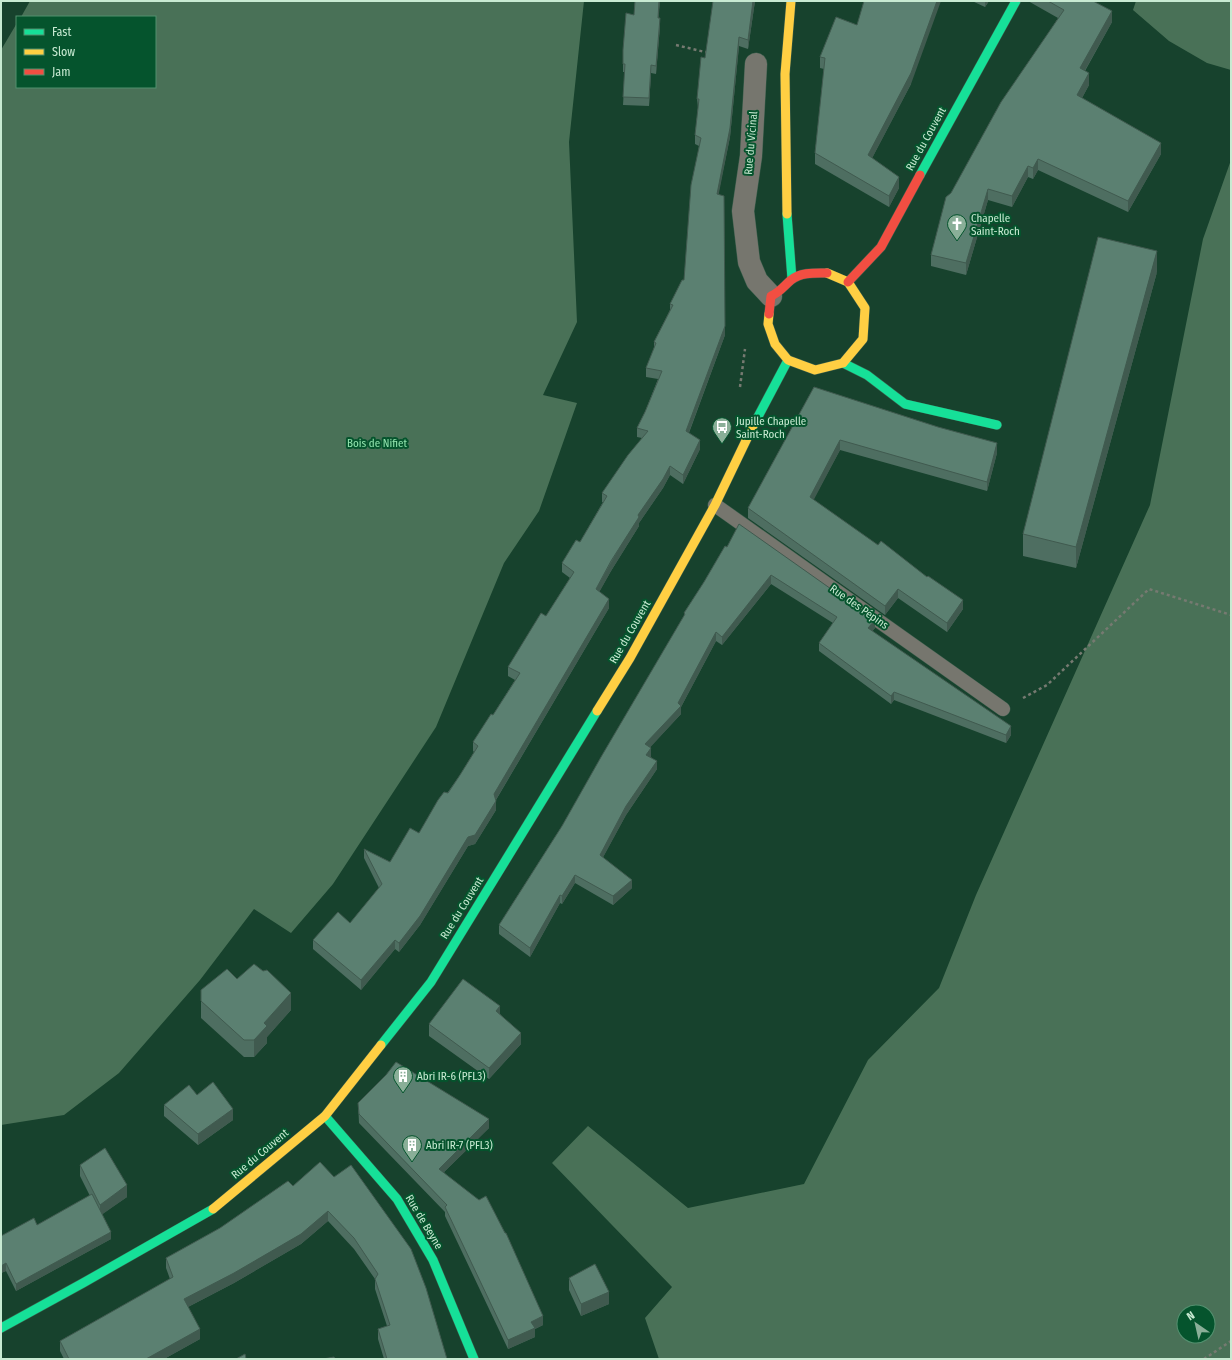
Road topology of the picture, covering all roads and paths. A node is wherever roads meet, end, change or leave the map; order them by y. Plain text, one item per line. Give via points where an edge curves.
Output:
1 (791, 1) edge
2 (1016, 1) edge
3 (676, 46) dead end
4 (712, 54) edge
5 (756, 64) dead end
6 (792, 279) junction
7 (848, 282) junction
8 (772, 296) junction
9 (788, 360) junction
10 (843, 363) junction
11 (998, 425) dead end
12 (715, 505) junction
13 (1231, 615) edge
14 (1003, 710) joint
15 (325, 1116) junction
16 (1, 1328) edge
17 (1231, 1341) edge
18 (474, 1359) edge
19 (1204, 1359) edge

1 - 6 street via 786,74 787,221
2 - 7 street, Rue du Couvent via 881,246
3 - 4 path
5 - 8 street, Rue du Vicinal via 751,156 743,211 749,262 757,281
6 - 7 street via 805,274 827,273
6 - 8 street
7 - 10 street via 865,308 864,332 863,339
8 - 9 street via 768,324 774,344
9 - 10 street via 815,370
9 - 12 street, Rue du Couvent
10 - 11 street via 868,376 905,404
12 - 14 lane, Rue des Pépins
12 - 15 street, Rue du Couvent via 630,658 431,982
13 - 14 path via 1149,589 1047,685
15 - 16 street, Rue du Couvent via 210,1211
15 - 18 street, Rue de Beyne via 397,1199 433,1260
17 - 19 path

